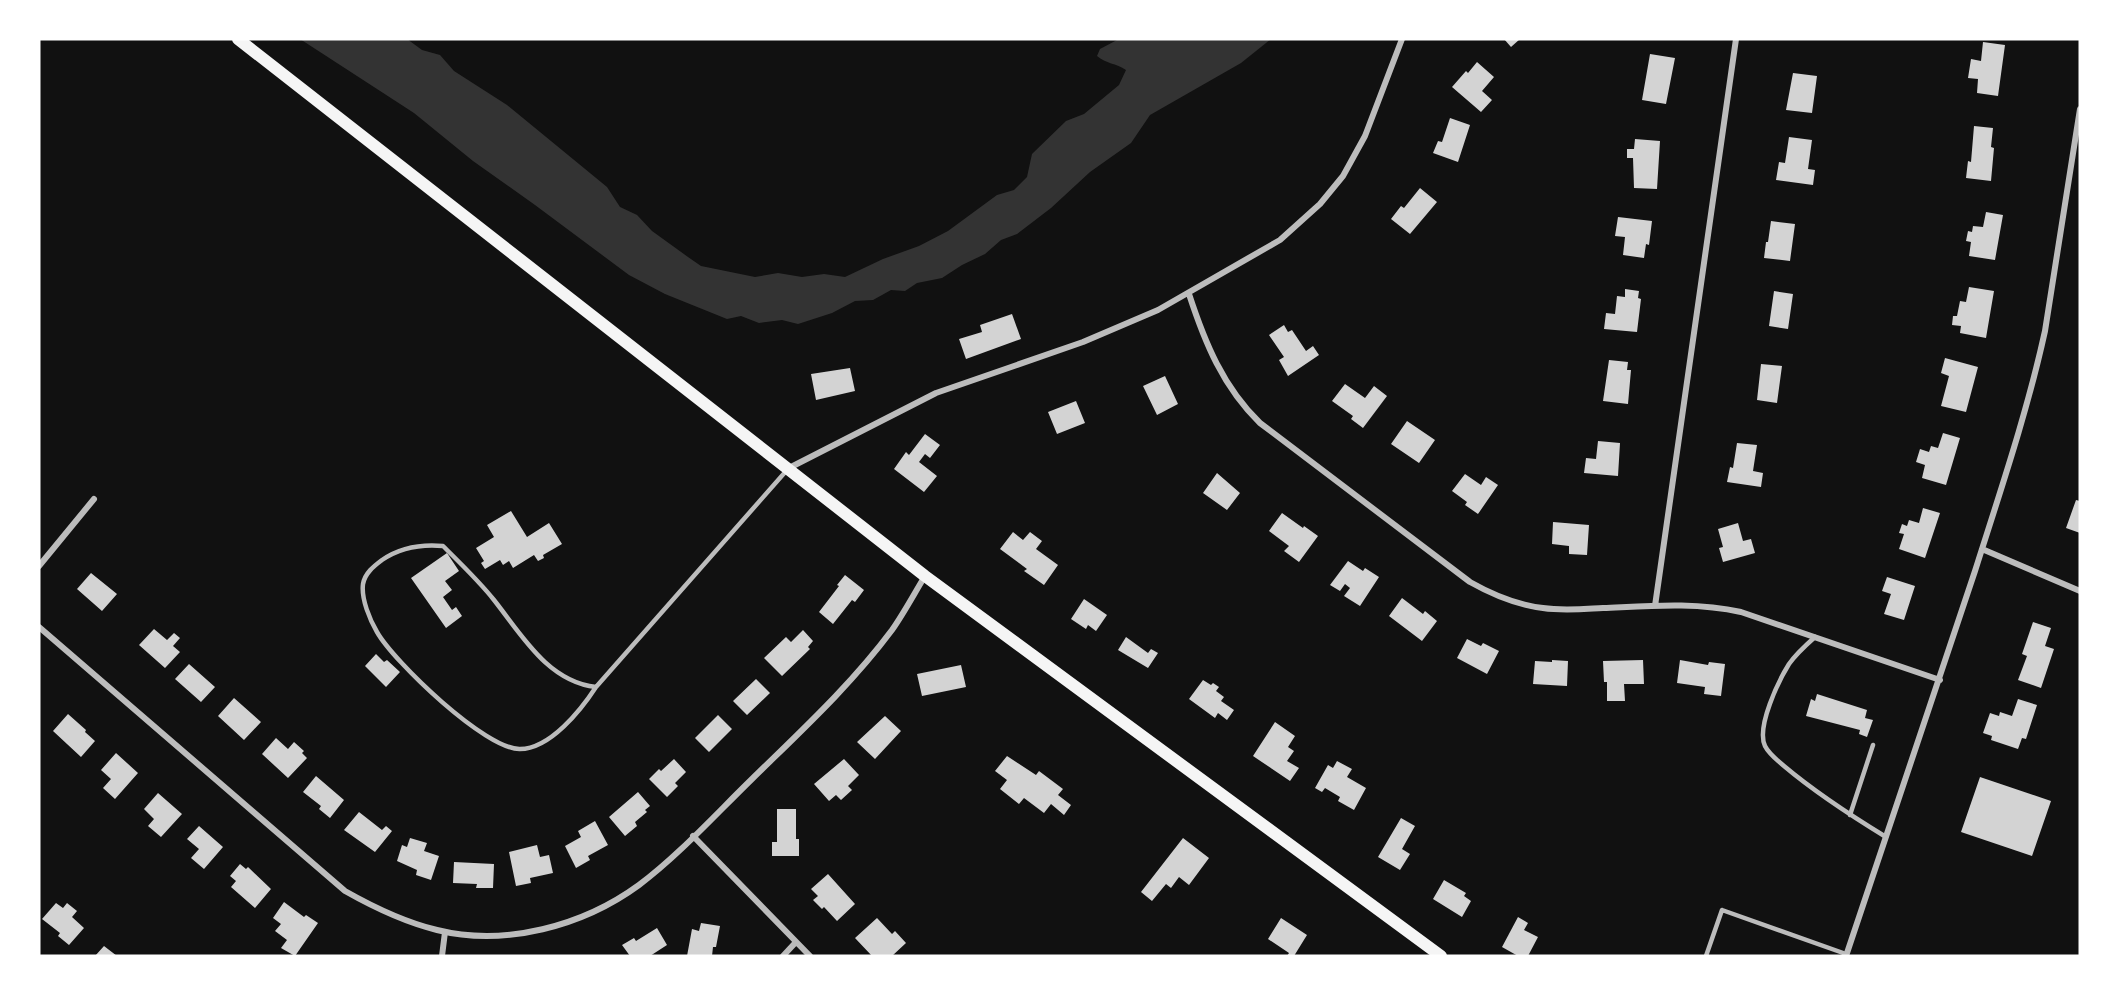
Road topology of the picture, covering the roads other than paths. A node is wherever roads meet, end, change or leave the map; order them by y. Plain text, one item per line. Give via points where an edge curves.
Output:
1 (1402, 39) edge
2 (1736, 39) edge
3 (241, 41) edge
4 (2080, 109) edge
5 (1189, 294) junction
6 (789, 468) junction
7 (94, 499) dead end
8 (1982, 549) junction
9 (39, 566) edge
10 (925, 576) junction
11 (2080, 591) edge
12 (1655, 606) junction
13 (39, 627) edge
14 (1815, 637) junction
15 (1940, 681) junction
16 (596, 687) junction
17 (1873, 745) dead end
18 (1850, 815) junction
19 (693, 836) junction
20 (1886, 837) junction
21 (446, 932) junction
22 (796, 942) junction
23 (1846, 955) edge
24 (442, 956) edge
25 (783, 956) edge
26 (810, 956) edge
27 (1440, 956) edge
28 (1706, 956) edge

1 - 5 street via 1361,145 1320,204 1280,240
2 - 12 street
3 - 6 main road
4 - 8 street via 2046,331
5 - 6 street via 1083,342 936,393
5 - 12 street via 1210,352 1246,409 1470,582 1491,594 1544,608
6 - 10 main road
6 - 16 lane
7 - 9 street
8 - 11 street
8 - 15 street
10 - 19 street via 893,628 861,669
10 - 27 main road
12 - 14 street via 1715,606
13 - 21 street via 345,891 405,921
14 - 15 street
14 - 18 lane via 1790,663 1768,708 1764,745 1796,776
15 - 20 street
16 - 16 lane via 564,727 543,742 520,749 496,741 447,705 394,655 376,631 364,599 363,584 371,568 388,556 422,544 443,546 492,598 525,642 558,674 580,685
17 - 18 lane
18 - 20 lane
19 - 21 street via 639,885 587,915 557,926 507,934
19 - 22 street
20 - 23 street
21 - 24 street
22 - 25 street
22 - 26 street
23 - 28 lane via 1722,910

